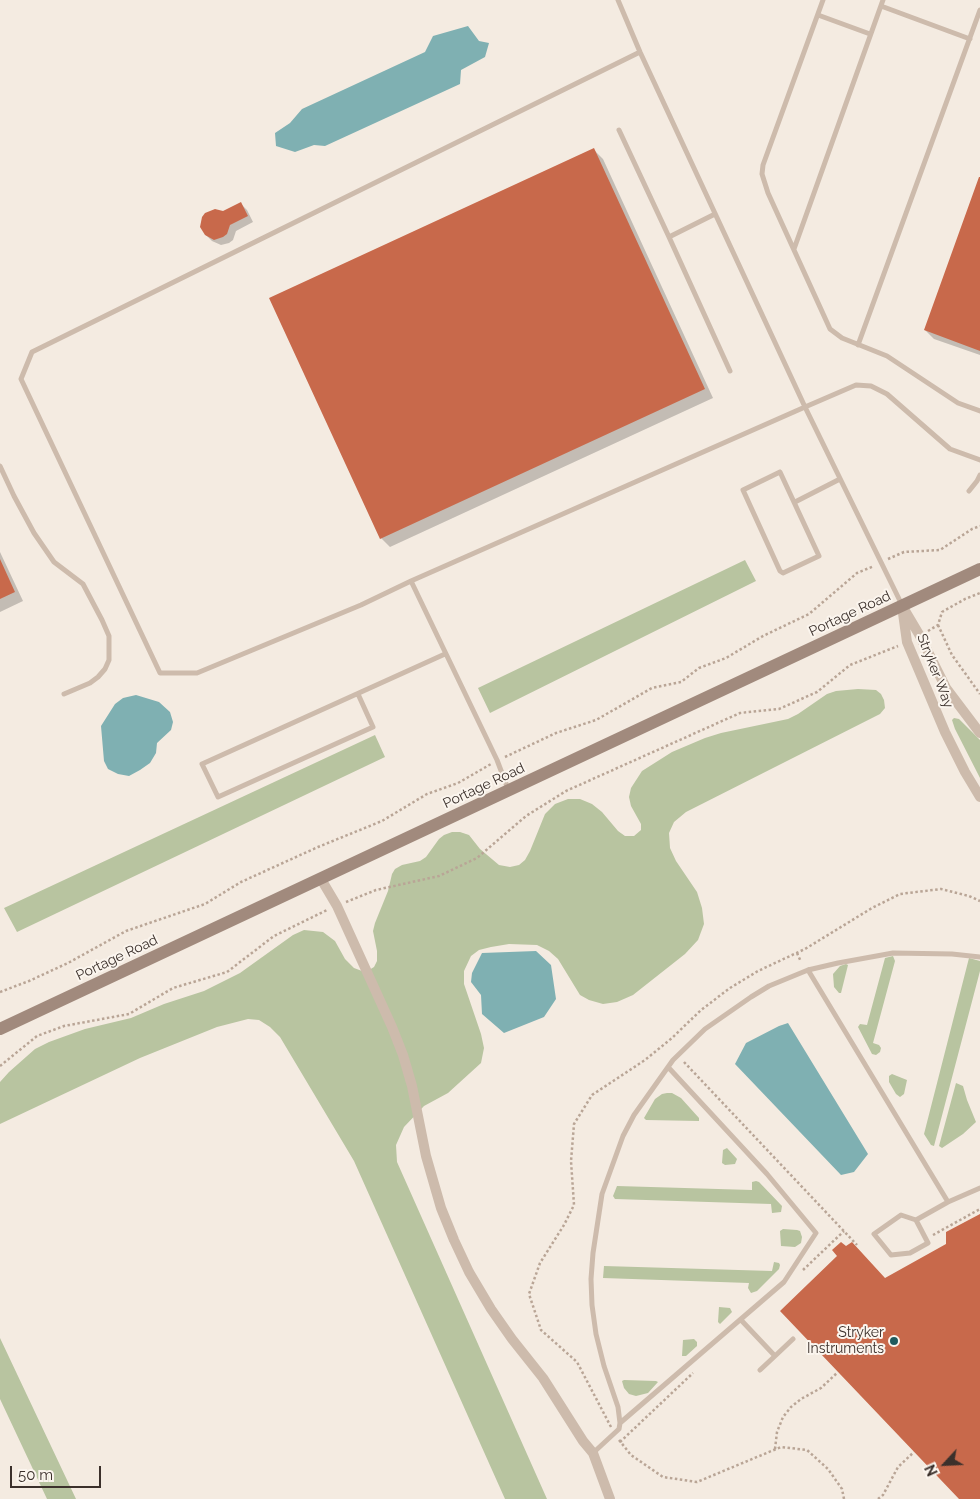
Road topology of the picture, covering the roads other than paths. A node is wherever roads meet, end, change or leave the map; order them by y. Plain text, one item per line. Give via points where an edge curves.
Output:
1 (618, 0) edge
2 (823, 0) edge
3 (883, 0) edge
4 (881, 6) junction
5 (980, 10) edge
6 (818, 15) junction
7 (870, 34) junction
8 (970, 39) junction
9 (640, 52) junction
10 (619, 130) dead end
11 (715, 214) junction
12 (669, 237) junction
13 (794, 249) junction
14 (858, 345) junction
15 (730, 371) dead end
16 (804, 407) junction
17 (980, 411) edge
18 (980, 460) edge
19 (0, 466) edge
20 (980, 474) edge
21 (840, 479) junction
22 (969, 491) dead end
23 (795, 502) junction
24 (980, 569) edge
25 (411, 582) junction
26 (902, 606) junction
27 (445, 654) junction
28 (64, 694) dead end
29 (358, 694) junction
30 (980, 733) edge
31 (509, 790) junction
32 (980, 797) edge
33 (321, 879) junction
34 (980, 957) edge
35 (808, 970) junction
36 (0, 1029) edge
37 (668, 1067) junction
38 (980, 1188) edge
39 (948, 1202) junction
40 (916, 1220) junction
41 (741, 1320) junction
42 (793, 1339) dead end
43 (775, 1356) junction
44 (760, 1370) dead end
45 (620, 1423) junction
46 (593, 1453) junction
47 (610, 1499) edge

1 - 9 lane
2 - 6 lane
3 - 4 lane
4 - 7 lane
4 - 8 lane
5 - 8 lane
6 - 7 lane
6 - 13 lane via 762,174
7 - 13 lane
8 - 14 lane
9 - 11 lane
9 - 25 lane via 32,352 21,379 160,673 197,673
10 - 12 lane
11 - 12 lane
11 - 16 lane
12 - 15 lane
13 - 14 lane via 830,329
14 - 17 lane via 887,356 958,403
16 - 18 lane via 856,385 871,386 887,394 950,449
16 - 21 lane
16 - 25 lane
19 - 28 lane via 34,533 54,562 83,584 109,636 110,660 105,669 90,683
20 - 22 lane
21 - 23 lane
21 - 26 lane
23 - 23 lane via 780,472 743,490 783,573 819,556
24 - 26 main road, Portage Road
25 - 27 lane
26 - 30 street, Stryker Way via 946,688
26 - 31 main road, Portage Road
26 - 32 street, Stryker Way via 907,642 945,732
27 - 29 lane
27 - 31 lane
29 - 29 lane via 202,764 218,797 374,727
31 - 33 main road, Portage Road
33 - 36 main road, Portage Road
33 - 46 street via 337,906 403,1055 426,1156 442,1208 469,1272 492,1310
34 - 35 lane via 893,953
35 - 37 lane via 769,986 736,1007 705,1029
35 - 39 lane
37 - 41 lane via 816,1233 784,1282
37 - 45 lane via 623,1136 602,1194 596,1226 592,1305 596,1334
38 - 39 lane
39 - 40 lane
40 - 40 lane via 901,1215 874,1234 891,1255 910,1253 928,1243
41 - 43 lane
41 - 45 lane
42 - 43 lane
43 - 44 lane
45 - 46 lane via 619,1429
46 - 47 street

